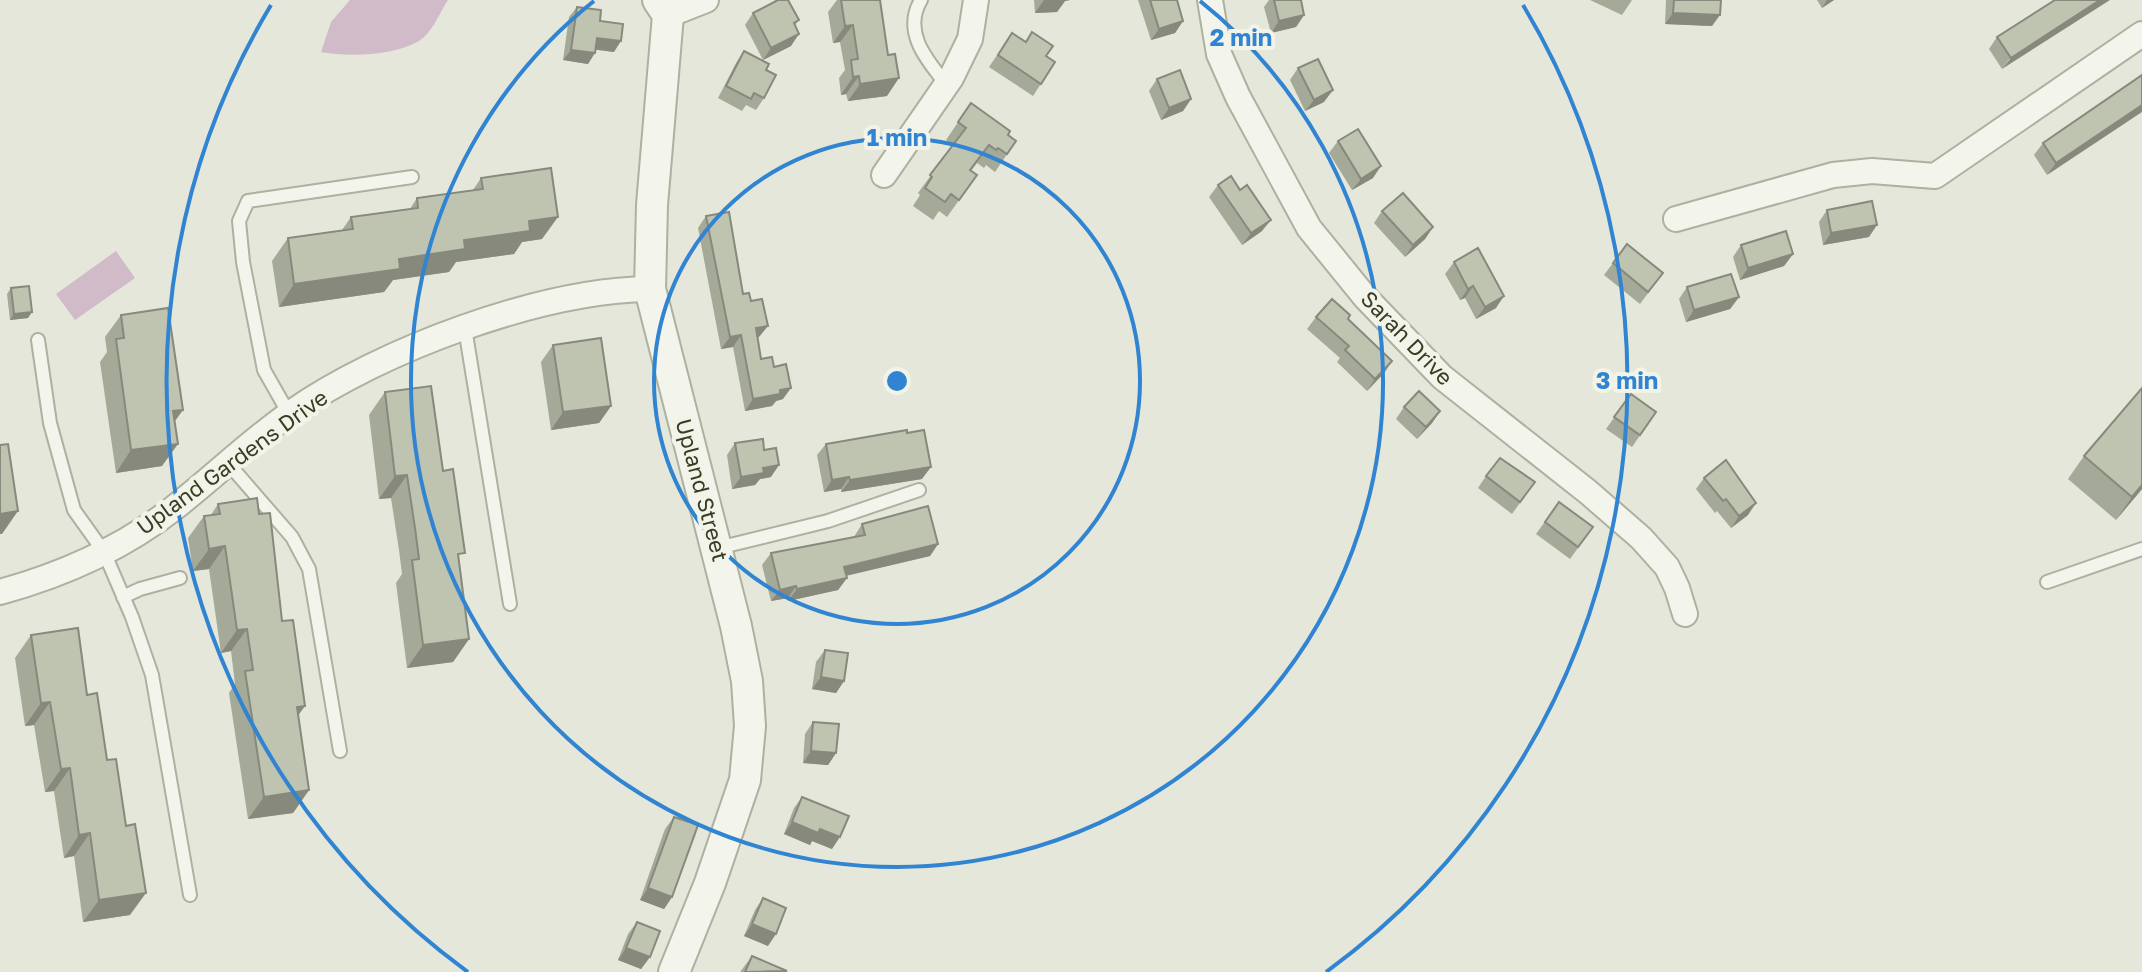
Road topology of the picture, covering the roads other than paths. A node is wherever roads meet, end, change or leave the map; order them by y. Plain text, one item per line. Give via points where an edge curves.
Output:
1 (706, 0) edge
2 (921, 0) edge
3 (976, 0) edge
4 (1210, 0) edge
5 (663, 8) edge
6 (2142, 34) edge
7 (946, 84) junction
8 (884, 175) dead end
9 (412, 177) dead end
10 (1676, 219) dead end
11 (650, 289) junction
12 (465, 328) junction
13 (38, 340) dead end
14 (289, 414) junction
15 (227, 462) junction
16 (919, 490) dead end
17 (718, 548) junction
18 (2142, 549) edge
19 (104, 552) junction
20 (180, 578) dead end
21 (2047, 582) dead end
22 (0, 592) edge
23 (123, 597) junction
24 (510, 604) dead end
25 (1685, 614) dead end
26 (340, 751) dead end
27 (190, 895) dead end
28 (674, 972) edge

1 - 5 street
2 - 7 lane via 915,19 917,45
3 - 7 street via 970,39
4 - 25 street, Sarah Drive via 1219,54 1309,228 1365,297 1442,377 1641,538 1667,567
5 - 11 street, Upland Street
6 - 10 street via 1935,176 1872,171 1833,175
7 - 8 street
9 - 14 lane via 248,201 239,221 243,262 264,370
11 - 12 street, Upland Gardens Drive via 575,298
11 - 17 street, Upland Street
12 - 14 street, Upland Gardens Drive via 359,372
12 - 24 lane
13 - 19 lane via 50,423 74,510
14 - 15 street, Upland Gardens Drive
15 - 19 street, Upland Gardens Drive via 172,510
15 - 26 lane via 292,537 309,569
16 - 17 lane via 828,521
17 - 28 street, Upland Street via 747,681 749,759 726,838
18 - 21 lane
19 - 22 street, Upland Gardens Drive via 43,580
19 - 23 lane
20 - 23 lane
23 - 27 lane via 152,675

